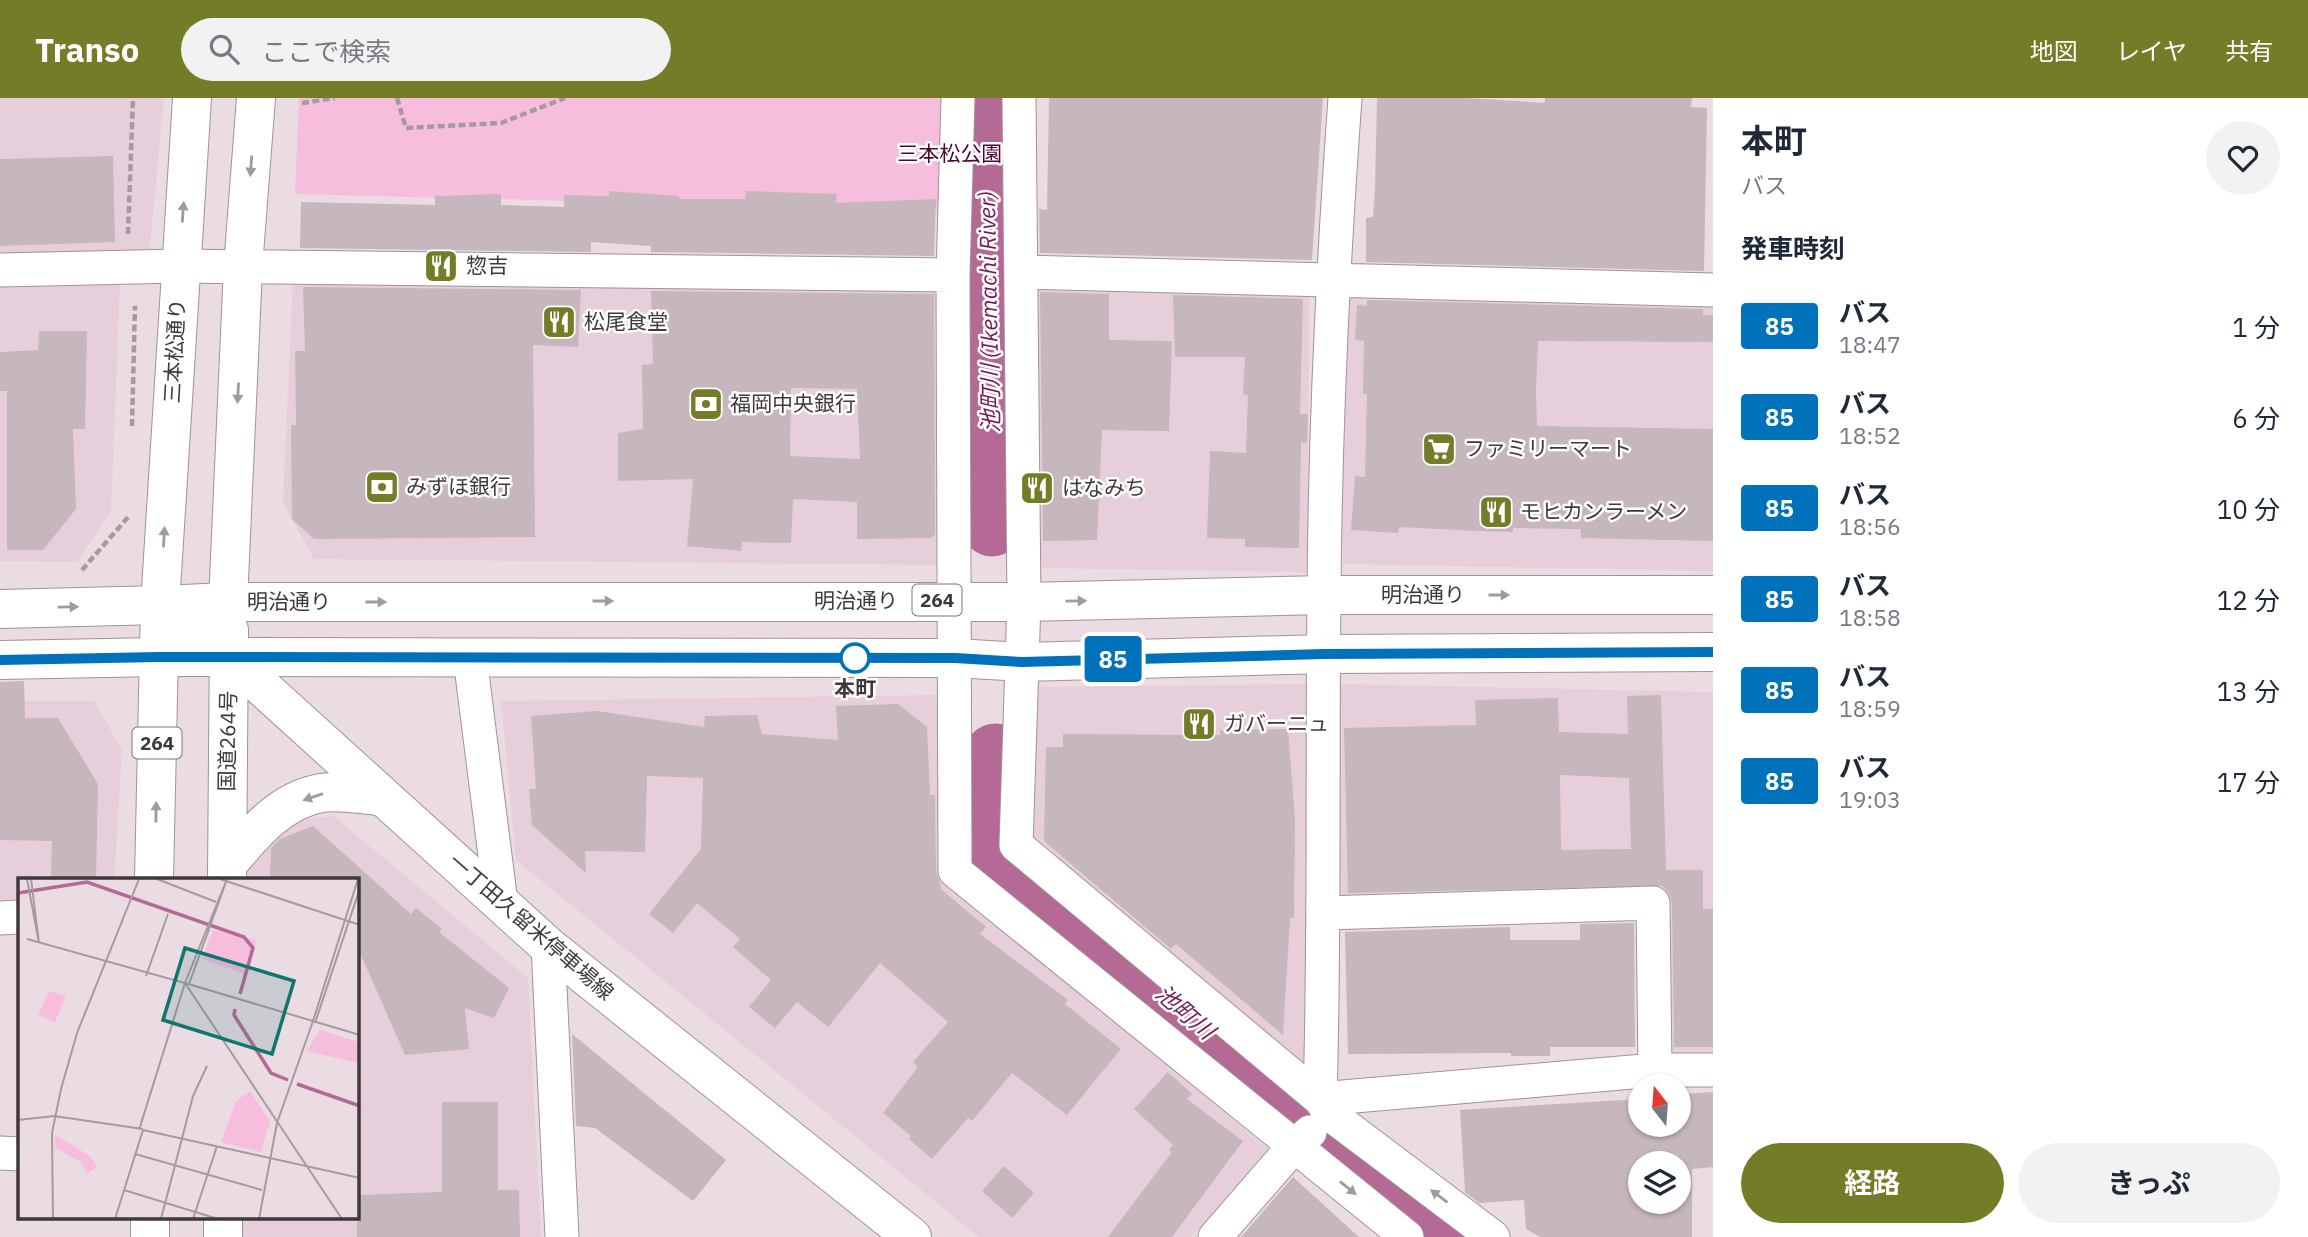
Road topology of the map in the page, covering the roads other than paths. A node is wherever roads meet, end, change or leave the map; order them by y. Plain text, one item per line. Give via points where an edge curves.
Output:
1 (192, 98) edge
2 (256, 98) edge
3 (958, 98) edge
4 (1019, 98) edge
5 (1345, 98) edge
6 (179, 266) junction
7 (243, 267) junction
8 (0, 270) edge
9 (1022, 272) junction
10 (953, 275) junction
11 (1331, 280) junction
12 (1713, 290) edge
13 (1713, 594) edge
14 (1324, 595) junction
15 (1598, 595) junction
16 (954, 600) junction
17 (228, 602) junction
18 (1024, 602) junction
19 (160, 605) junction
20 (0, 609) edge
21 (1713, 652) edge
22 (1601, 653) junction
23 (1324, 654) junction
24 (159, 657) junction
25 (229, 657) junction
26 (470, 658) junction
27 (955, 658) junction
28 (0, 660) edge
29 (1022, 662) junction
30 (381, 796) junction
31 (227, 872) edge
32 (154, 878) edge
33 (501, 904) junction
34 (1325, 913) junction
35 (18, 917) edge
36 (0, 918) edge
37 (548, 946) junction
38 (1655, 1070) junction
39 (1713, 1070) edge
40 (1325, 1107) junction
41 (1295, 1145) junction
42 (0, 1153) edge
43 (18, 1154) edge
44 (562, 1237) edge
45 (912, 1237) edge
46 (1215, 1237) edge
47 (1408, 1237) edge
48 (1493, 1237) edge

6 -> 1 main road, 三本松通り
2 -> 7 main road
3 - 10 street
4 - 9 street
5 - 11 street
6 - 7 street
6 - 8 street
19 -> 6 main road, 三本松通り
7 - 10 street
7 -> 17 main road
9 - 11 street
9 - 18 street
10 - 16 street
11 - 12 street
11 - 14 street
13 - 15 main road, 明治通り / 264
14 -> 15 main road, 明治通り / 264
18 -> 14 main road, 明治通り / 264
14 - 23 street
15 - 22 main road
17 -> 16 main road, 明治通り / 264
16 - 18 main road, 明治通り / 264
16 - 27 street
17 - 19 main road, 明治通り / 264
17 - 25 main road, 国道264号
18 - 29 street
20 -> 19 main road, 明治通り
19 - 24 main road, 264
19 - 25 main road, 一丁田久留米停車場線
21 - 22 main road
22 - 23 main road
23 - 29 main road
23 - 34 street
24 - 25 main road
24 - 28 main road
32 -> 24 main road, 264
25 - 26 main road
25 - 30 main road, 一丁田久留米停車場線
25 - 31 main road, 国道264号
26 - 27 main road
26 - 33 street
27 - 29 main road
27 - 41 street via 955,872
29 - 40 street via 1016,845
30 -> 31 main road via 321,793 281,810 257,830
30 - 33 main road, 一丁田久留米停車場線
33 - 37 main road, 一丁田久留米停車場線
34 - 38 street via 1653,903
34 - 40 street
35 - 36 street
37 - 44 street
37 - 45 main road, 一丁田久留米停車場線
38 - 39 street
38 - 40 street
40 - 41 street
48 -> 40 street
41 - 46 street
41 -> 47 street
42 - 43 street

